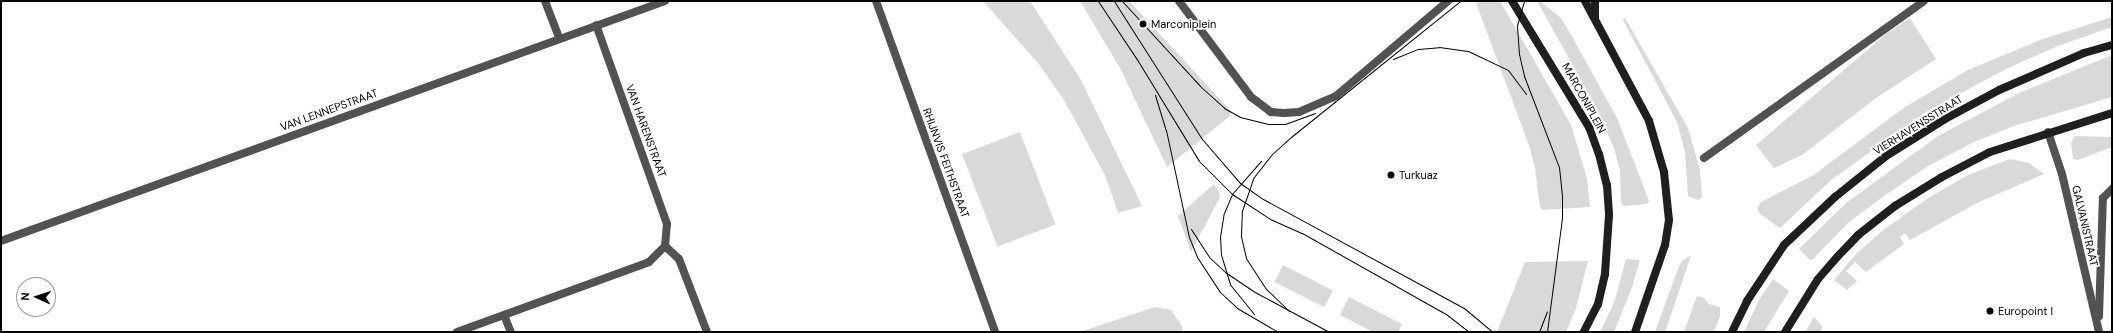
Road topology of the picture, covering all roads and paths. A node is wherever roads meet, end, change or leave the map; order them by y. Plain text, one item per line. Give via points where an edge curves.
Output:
1 (545, 1) edge
2 (665, 1) edge
3 (876, 1) edge
4 (1178, 1) edge
5 (1448, 1) edge
6 (1512, 1) edge
7 (1585, 1) edge
8 (1595, 1) edge
9 (1924, 1) edge
10 (1914, 4) edge
11 (1595, 19) junction
12 (596, 25) junction
13 (559, 37) junction
14 (2112, 45) edge
15 (2112, 113) edge
16 (2048, 132) junction
17 (1704, 158) dead end
18 (2112, 189) edge
19 (1, 241) edge
20 (665, 246) junction
21 (504, 314) junction
22 (2099, 329) edge
23 (456, 332) edge
24 (511, 332) edge
25 (707, 332) edge
26 (995, 332) edge
27 (1584, 332) edge
28 (1635, 332) edge
29 (1732, 332) edge
30 (1785, 332) edge

1 - 13 street
2 - 12 street, VAN LENNEPSTRAAT
3 - 26 street, RHIJNVIS FEITHSTRAAT
4 - 5 street via 1251,97 1271,112 1284,113 1299,112 1318,106 1336,96
6 - 27 main road, MARCONIPLEIN via 1589,127 1607,186 1609,215 1605,274 1598,304
7 - 11 main road
8 - 11 main road
9 - 10 street
10 - 17 street
11 - 28 main road via 1655,134 1668,199 1669,220 1665,245
12 - 13 street, VAN LENNEPSTRAAT
12 - 20 street, VAN HARENSTRAAT via 667,224
13 - 19 street, VAN LENNEPSTRAAT
14 - 29 main road, VIERHAVENSSTRAAT via 2084,53 1999,90 1945,118 1886,156 1835,197 1784,245 1747,301
15 - 16 main road
16 - 22 street, GALVANISTRAAT via 2062,174
16 - 30 main road via 1990,152 1895,206 1858,235 1838,256 1818,279
18 - 22 street, GALVANISTRAAT via 2103,198
20 - 21 street via 649,262
20 - 25 street via 679,259
21 - 23 street
21 - 24 street

